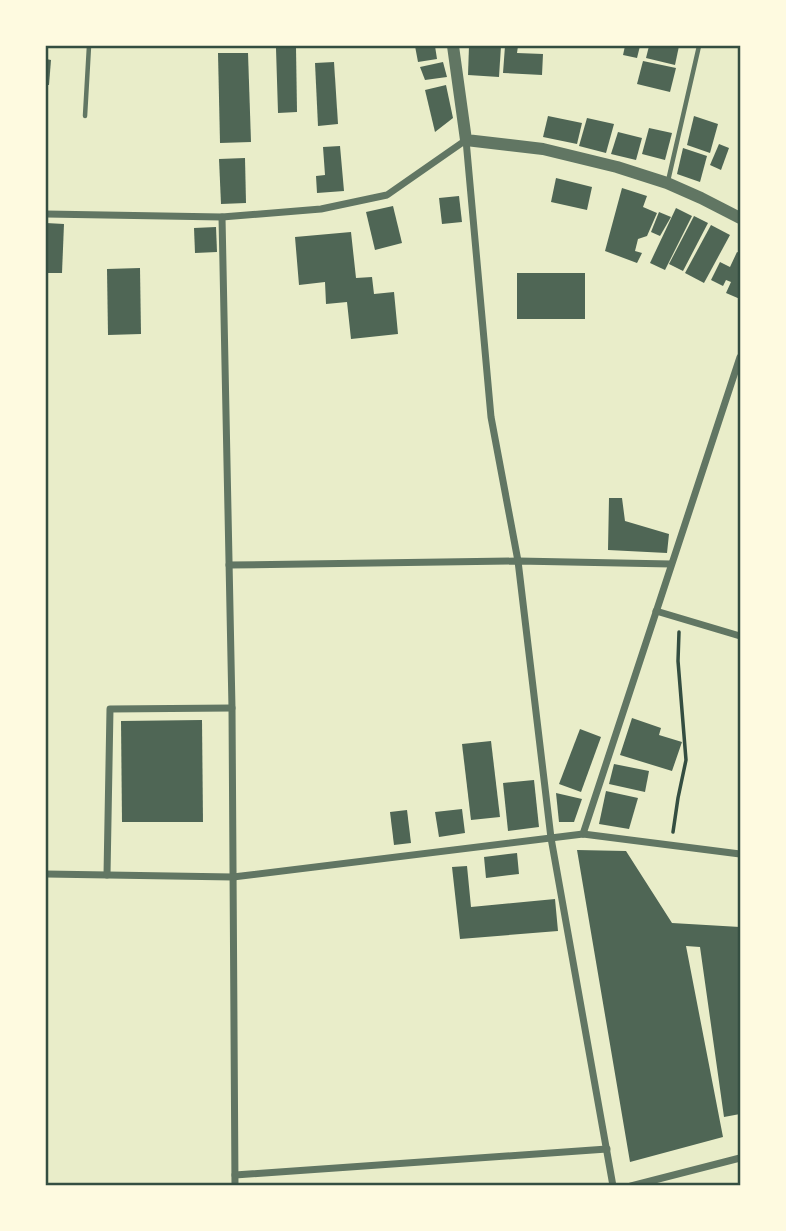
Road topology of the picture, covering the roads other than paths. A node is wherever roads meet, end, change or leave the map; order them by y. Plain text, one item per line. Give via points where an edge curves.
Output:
1 (89, 46) edge
2 (453, 46) edge
3 (699, 46) edge
4 (85, 116) dead end
5 (466, 140) junction
6 (667, 183) junction
7 (46, 214) edge
8 (222, 217) junction
9 (740, 218) edge
10 (740, 357) edge
11 (518, 561) junction
12 (671, 564) junction
13 (229, 565) junction
14 (656, 611) junction
15 (740, 636) edge
16 (232, 708) junction
17 (583, 834) junction
18 (551, 838) junction
19 (740, 853) edge
20 (46, 874) edge
21 (107, 875) junction
22 (233, 877) junction
23 (607, 1149) junction
24 (740, 1158) edge
25 (234, 1175) junction
26 (235, 1185) edge
27 (612, 1185) edge
28 (631, 1185) edge

1 - 4 lane
2 - 5 street
3 - 6 lane
5 - 6 street via 543,149
5 - 8 street via 387,195 321,209
5 - 11 street via 491,417
6 - 9 street
7 - 8 street
8 - 13 street
10 - 12 street
11 - 12 street
11 - 13 street
11 - 18 street
12 - 14 street
13 - 16 street
14 - 15 street
14 - 17 street
16 - 21 street via 110,709
16 - 22 street
17 - 18 street
17 - 19 street
18 - 22 street
18 - 23 street
20 - 21 street
21 - 22 street
22 - 25 street
23 - 25 street
23 - 27 street
24 - 28 street
25 - 26 street

